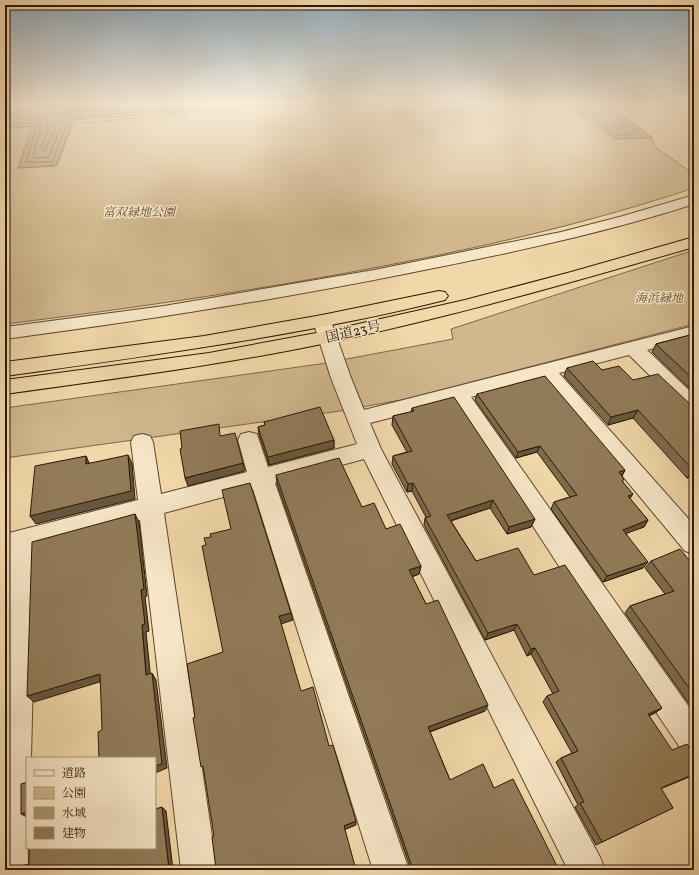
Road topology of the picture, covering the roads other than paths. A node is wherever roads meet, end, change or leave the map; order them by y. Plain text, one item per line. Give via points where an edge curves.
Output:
1 (694, 199) edge
2 (694, 229) edge
3 (694, 242) edge
4 (325, 329) junction
5 (694, 332) edge
6 (5, 333) edge
7 (633, 348) junction
8 (5, 369) edge
9 (546, 371) junction
10 (5, 387) edge
11 (457, 393) junction
12 (694, 407) edge
13 (358, 419) junction
14 (249, 440) dead end
15 (142, 442) dead end
16 (370, 449) junction
17 (261, 477) junction
18 (152, 506) junction
19 (14, 542) edge
20 (694, 543) edge
21 (694, 741) edge
22 (10, 870) edge
23 (199, 870) edge
24 (391, 870) edge
25 (587, 870) edge

1 - 6 street via 566,235 385,274 163,312
2 - 4 highway, 国道23号 via 648,244
3 - 4 highway, 国道23号 via 474,303
4 - 8 highway, 国道23号 via 204,342
4 - 10 highway, 国道23号 via 209,358
4 - 13 street
5 - 7 street
7 - 9 street
7 - 12 street
9 - 11 street
9 - 20 street
11 - 13 street
11 - 21 street
13 - 16 street
14 - 17 street
15 - 18 street
16 - 17 street
16 - 25 street
17 - 18 street
17 - 24 street
18 - 19 street
18 - 23 street
19 - 22 street

